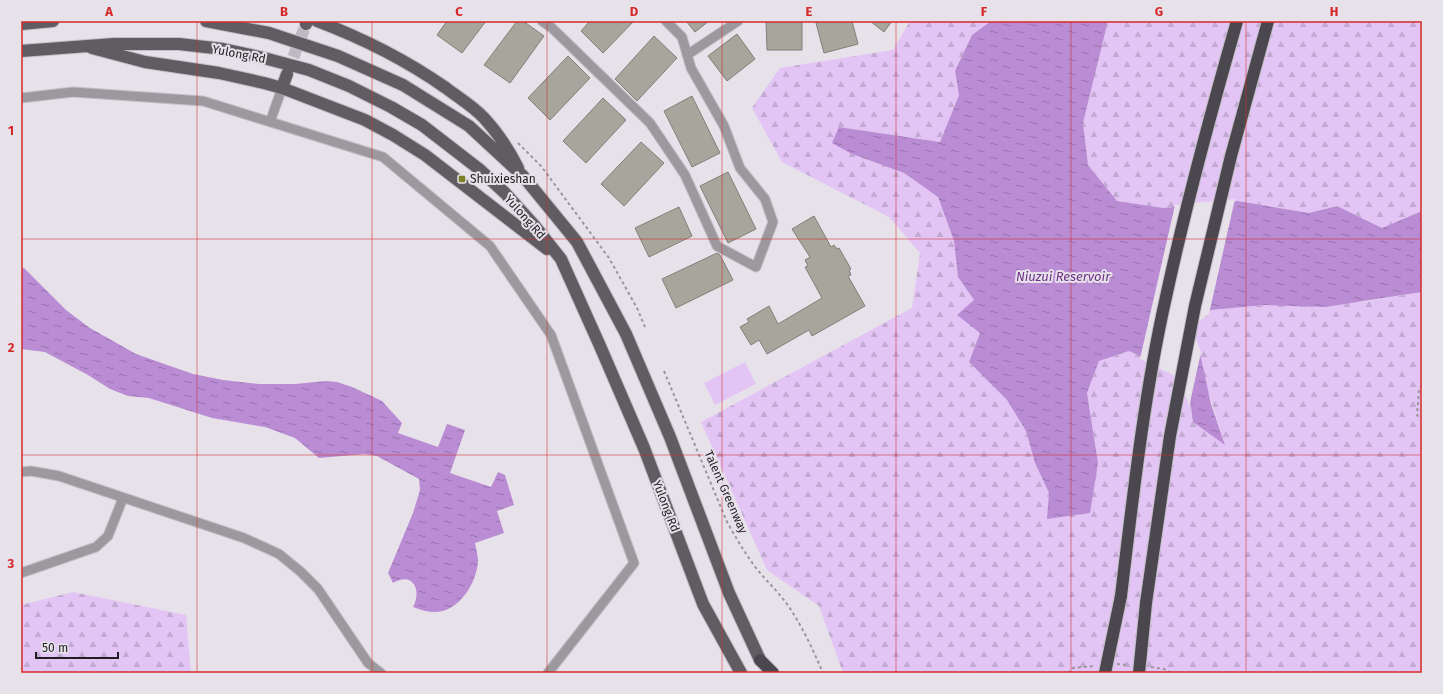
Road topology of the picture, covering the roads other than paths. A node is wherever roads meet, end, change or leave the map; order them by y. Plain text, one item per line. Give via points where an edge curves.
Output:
1 (53, 21) edge
2 (206, 21) edge
3 (542, 21) edge
4 (666, 21) edge
5 (738, 21) edge
6 (1237, 21) edge
7 (1268, 21) edge
8 (310, 22) edge
9 (21, 24) edge
10 (83, 46) junction
11 (21, 52) edge
12 (687, 56) junction
13 (287, 74) tunnel mouth
14 (282, 88) junction
15 (21, 98) edge
16 (270, 122) junction
17 (523, 176) junction
18 (561, 259) junction
19 (21, 472) edge
20 (123, 498) junction
21 (21, 573) edge
22 (1120, 596) junction
23 (1146, 603) junction
24 (760, 660) junction
25 (381, 673) edge
26 (548, 673) edge
27 (741, 673) edge
28 (769, 673) edge
29 (773, 673) edge
30 (1105, 673) edge
31 (1113, 673) edge
32 (1139, 673) edge
33 (1147, 673) edge

1 - 9 main road
2 - 17 main road, Yulong Rd via 269,33 338,56 403,85 469,126
3 - 12 street via 564,39 650,123 686,175 717,246 756,267 774,222 765,199 740,168 724,126 691,68
4 - 12 street via 682,37
5 - 12 street
6 - 22 highway via 1201,149 1166,298 1141,431
7 - 23 highway via 1231,156 1195,306 1170,436
8 - 17 main road via 348,33 395,56 470,105 485,119 508,149
10 - 11 main road, Yulong Rd
10 - 14 main road via 145,62 219,73
10 - 18 main road, Yulong Rd via 179,44 223,49 309,70 349,86 422,125 479,169 534,224
13 - 14 main road
14 - 16 street
14 - 18 main road via 365,120 425,154
15 - 16 street via 73,92 203,101
16 - 26 street via 383,157 490,246 551,335 634,563
17 - 24 main road, Yulong Rd via 578,242 626,334 670,437 729,593
18 - 27 main road, Yulong Rd via 644,448 703,604
19 - 20 street via 59,476
20 - 21 street via 108,536 96,547
20 - 25 street via 244,538 279,554 318,589 368,663
22 - 30 highway, bridge
22 - 31 highway, bridge
23 - 32 highway, bridge
23 - 33 highway, bridge
24 - 28 highway
24 - 29 highway

